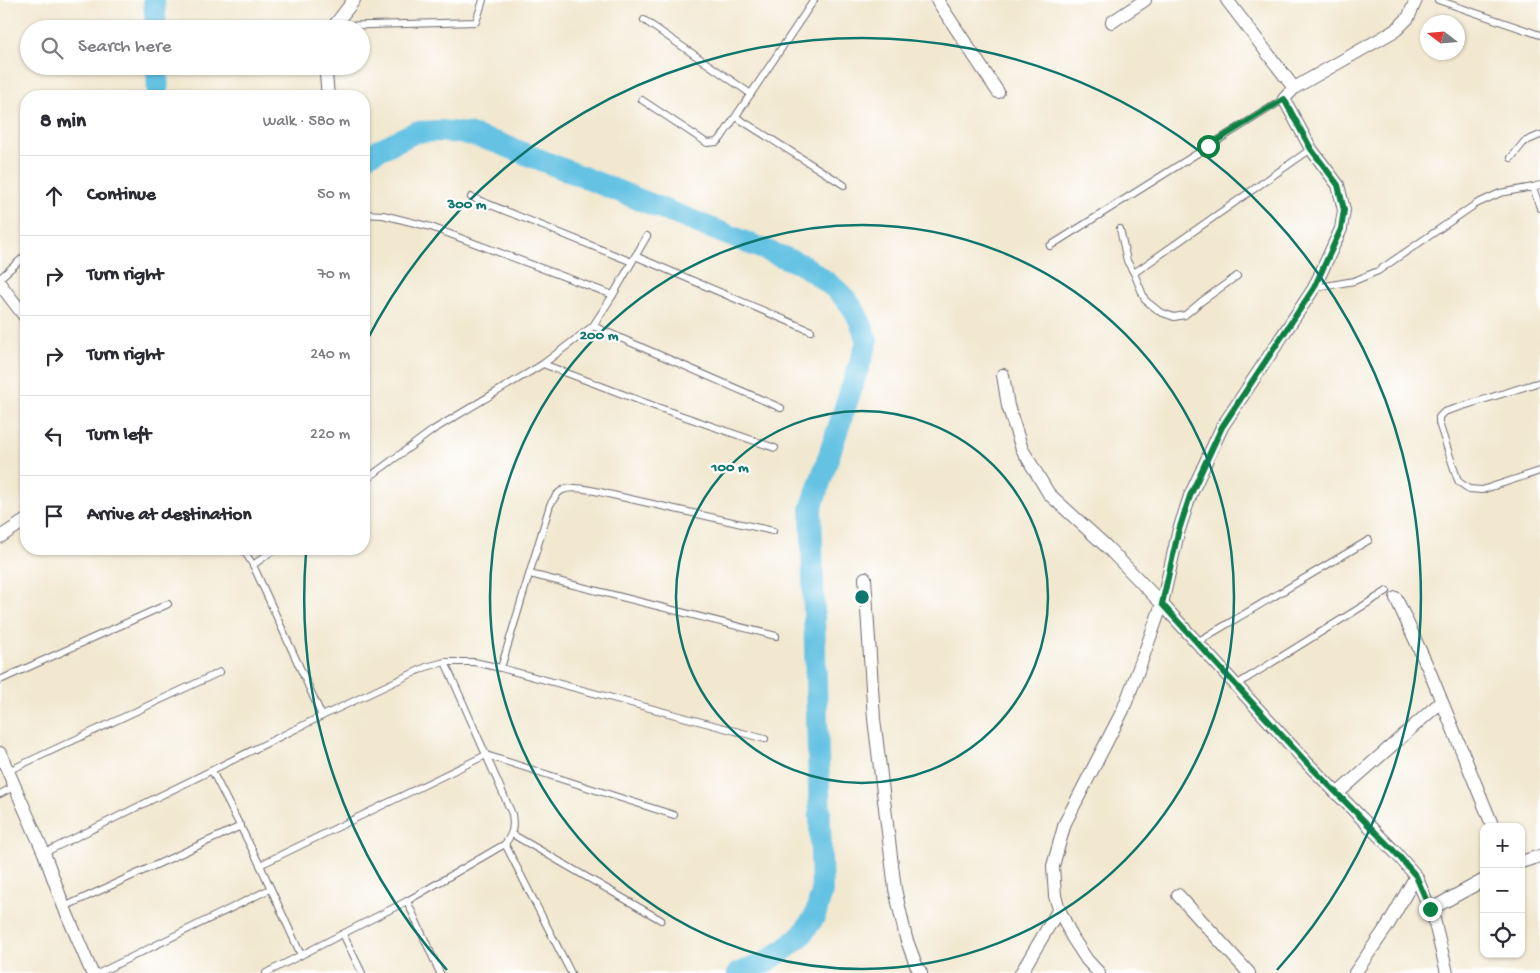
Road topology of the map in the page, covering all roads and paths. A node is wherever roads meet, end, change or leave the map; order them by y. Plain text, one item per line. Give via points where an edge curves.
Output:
1 (354, 0) edge
2 (483, 0) edge
3 (814, 0) edge
4 (1145, 0) edge
5 (1227, 0) edge
6 (1416, 0) edge
7 (1438, 0) edge
8 (943, 2) edge
9 (339, 20) edge
10 (644, 20) dead end
11 (1112, 22) dead end
12 (370, 26) edge
13 (1540, 35) edge
14 (326, 75) edge
15 (1294, 88) junction
16 (327, 90) edge
17 (998, 92) dead end
18 (751, 94) junction
19 (1284, 99) junction
20 (642, 100) dead end
21 (736, 117) junction
22 (1540, 135) edge
23 (1311, 149) junction
24 (1510, 158) dead end
25 (844, 185) dead end
26 (1536, 186) edge
27 (471, 197) dead end
28 (1540, 208) edge
29 (370, 214) edge
30 (1120, 229) dead end
31 (647, 236) dead end
32 (1050, 246) dead end
33 (633, 259) junction
34 (20, 260) edge
35 (1134, 273) junction
36 (1237, 276) dead end
37 (0, 278) edge
38 (0, 284) edge
39 (1314, 288) junction
40 (613, 295) junction
41 (20, 310) edge
42 (593, 326) junction
43 (811, 331) dead end
44 (543, 364) junction
45 (1003, 375) dead end
46 (1540, 382) edge
47 (781, 408) dead end
48 (775, 448) dead end
49 (1540, 471) edge
50 (370, 477) edge
51 (20, 524) edge
52 (773, 532) dead end
53 (0, 537) edge
54 (1369, 540) dead end
55 (247, 555) edge
56 (267, 555) edge
57 (253, 565) junction
58 (530, 574) junction
59 (865, 578) dead end
60 (1392, 594) joint
61 (168, 604) dead end
62 (1162, 604) junction
63 (776, 636) dead end
64 (1197, 642) junction
65 (445, 662) junction
66 (501, 668) junction
67 (220, 672) dead end
68 (0, 680) edge
69 (1236, 685) junction
70 (1441, 702) junction
71 (322, 716) junction
72 (765, 739) dead end
73 (0, 753) edge
74 (486, 755) junction
75 (212, 771) junction
76 (8, 772) junction
77 (15, 786) junction
78 (0, 794) edge
79 (1337, 794) junction
80 (674, 815) dead end
81 (1491, 823) edge
82 (241, 826) junction
83 (512, 834) junction
84 (505, 844) junction
85 (44, 853) junction
86 (1539, 854) edge
87 (1525, 860) edge
88 (260, 865) junction
89 (1416, 876) junction
90 (1480, 882) edge
91 (270, 889) junction
92 (1178, 895) dead end
93 (407, 901) junction
94 (64, 908) junction
95 (1059, 909) junction
96 (1430, 909) junction
97 (661, 920) dead end
98 (342, 934) junction
99 (301, 955) junction
100 (92, 973) edge
101 (99, 973) edge
102 (266, 973) edge
103 (362, 973) edge
104 (440, 973) edge
105 (572, 973) edge
106 (920, 973) edge
107 (1021, 973) edge
108 (1099, 973) edge
109 (1249, 973) edge
110 (1355, 973) edge
111 (1447, 973) edge

1 - 9 street
2 - 12 lane via 476,22
3 - 18 lane
4 - 11 street
5 - 15 street
6 - 15 street via 1408,18 1396,30
7 - 13 lane
8 - 17 street
10 - 18 lane
14 - 16 street
15 - 19 street
18 - 21 lane
19 - 23 street
19 - 32 lane
20 - 21 lane via 706,144 717,142
21 - 25 lane
22 - 24 lane via 1524,142
23 - 35 lane
23 - 39 street via 1338,185 1344,210 1341,229
26 - 28 lane
26 - 39 lane via 1500,193 1476,204 1378,271 1354,282
27 - 33 lane
29 - 40 lane via 431,227
30 - 35 lane via 1126,261
31 - 33 lane
33 - 40 lane
33 - 43 lane
34 - 37 lane
35 - 36 lane via 1146,300 1160,312 1174,317 1185,315
38 - 41 street
39 - 62 street via 1222,427 1190,496
40 - 42 lane
42 - 44 lane
42 - 47 lane
44 - 48 lane
44 - 50 lane via 433,430
45 - 62 street via 1008,406 1022,449 1049,494
46 - 49 lane via 1444,412 1439,423 1457,478 1469,489 1482,490
51 - 53 street
52 - 58 lane via 590,490 565,489 550,504
54 - 64 lane
55 - 57 lane
56 - 57 lane
57 - 71 lane
58 - 63 lane
58 - 66 lane
59 - 106 street via 874,720 895,889 906,938
60 - 69 lane
60 - 70 street
61 - 68 lane
62 - 64 street
62 - 95 street via 1123,710 1065,823 1054,866
64 - 69 street
65 - 66 lane via 474,662
65 - 71 lane via 426,667
65 - 74 lane
66 - 72 lane
67 - 76 lane
69 - 79 street
70 - 79 street
70 - 81 street
71 - 75 lane
73 - 76 street
74 - 80 lane
74 - 83 lane via 512,814
74 - 88 lane
75 - 82 lane
75 - 85 lane
76 - 77 street
77 - 78 lane
77 - 85 street
79 - 89 street
82 - 88 lane
82 - 94 lane
83 - 84 lane
83 - 97 lane
84 - 93 lane
84 - 105 lane
85 - 94 street
86 - 87 street
88 - 91 lane
89 - 96 street
89 - 110 street
90 - 96 street
91 - 99 lane
91 - 101 lane
92 - 109 street
93 - 98 lane
93 - 104 lane
94 - 100 street
95 - 107 street
95 - 108 street via 1072,937
96 - 111 street
98 - 99 lane
98 - 103 lane
99 - 102 lane

